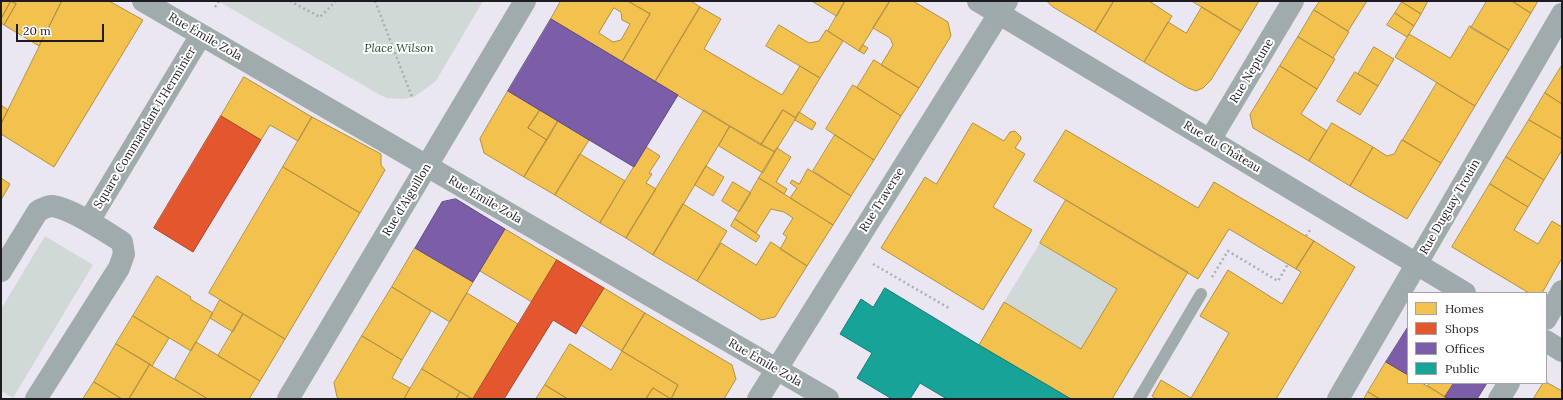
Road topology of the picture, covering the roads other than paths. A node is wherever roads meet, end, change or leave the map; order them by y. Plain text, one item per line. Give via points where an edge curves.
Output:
1 (143, 1) edge
2 (525, 1) edge
3 (978, 1) edge
4 (1293, 1) edge
5 (1003, 7) edge
6 (1562, 14) edge
7 (202, 35) junction
8 (1210, 140) junction
9 (427, 166) junction
10 (88, 221) junction
11 (1417, 264) junction
12 (1, 271) edge
13 (1562, 291) edge
14 (1463, 292) edge
15 (1201, 294) road end
16 (1547, 317) edge
17 (1547, 342) edge
18 (1562, 351) edge
19 (777, 369) junction
20 (1508, 384) edge
21 (36, 399) edge
22 (288, 399) edge
23 (758, 399) edge
24 (828, 399) edge
25 (1139, 399) edge
26 (1338, 399) edge
27 (1499, 399) edge

1 - 7 street, Rue Émile Zola
2 - 9 street, Rue d'Aiguillon
3 - 5 main road, Rue du Château
4 - 8 street, Rue Neptune
5 - 8 main road, Rue du Château
5 - 19 street, Rue Traverse
6 - 11 street, Rue Duguay Trouin
7 - 9 street, Rue Émile Zola
7 - 10 street, Square Commandant L'Herminier
8 - 11 main road, Rue du Château
9 - 19 street, Rue Émile Zola
9 - 22 street, Rue d'Aiguillon
10 - 12 street, Square Commandant L'Herminier via 52,206 38,211
10 - 21 street, Square Commandant L'Herminier via 122,242 122,261
11 - 14 main road, Rue du Château
11 - 26 street, Rue Duguay Trouin
13 - 16 street
15 - 25 lane
17 - 18 main road
19 - 23 street, Rue Traverse
19 - 24 street, Rue Émile Zola
20 - 27 street

